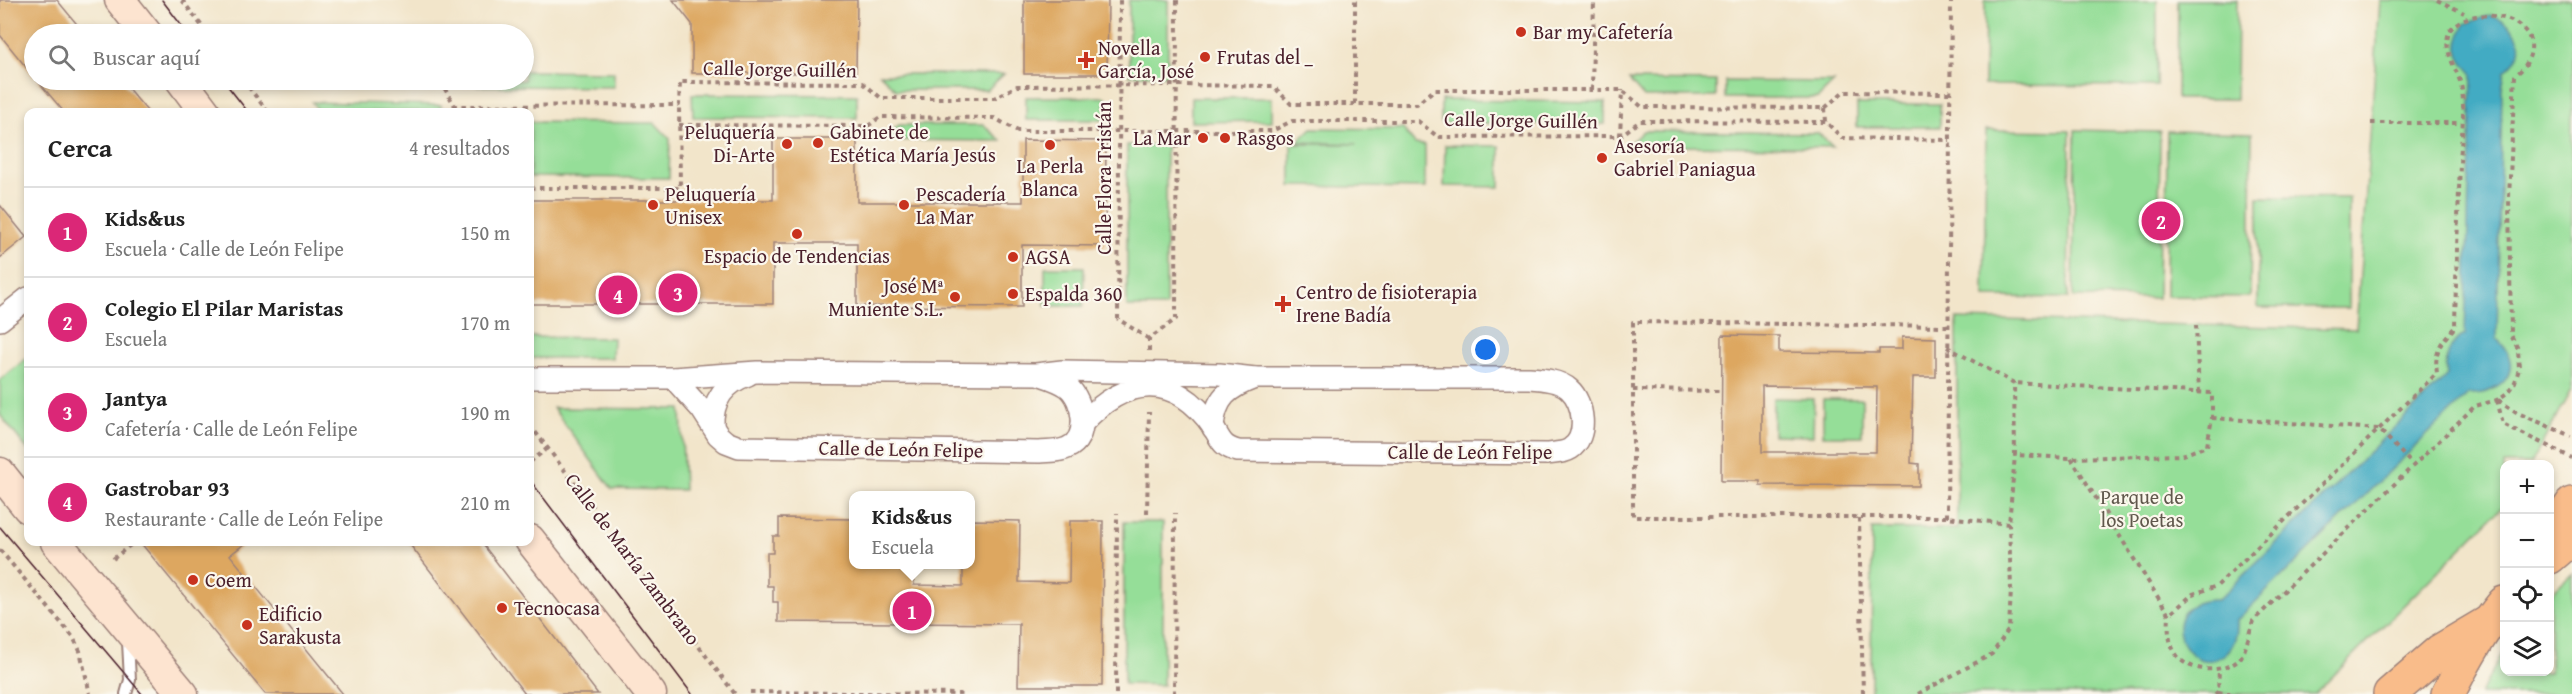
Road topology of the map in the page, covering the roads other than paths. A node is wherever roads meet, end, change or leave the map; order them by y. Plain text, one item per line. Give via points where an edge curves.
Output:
1 (120, 0) edge
2 (139, 24) edge
3 (188, 90) edge
4 (202, 108) edge
5 (24, 301) edge
6 (0, 320) edge
7 (758, 372) junction
8 (1036, 374) junction
9 (534, 378) edge
10 (673, 378) junction
11 (1256, 378) junction
12 (1082, 424) junction
13 (713, 425) junction
14 (1213, 428) junction
15 (0, 473) edge
16 (24, 503) edge
17 (2572, 504) edge
18 (2554, 532) edge
19 (2572, 538) edge
20 (534, 545) edge
21 (59, 546) edge
22 (2554, 554) edge
23 (2497, 612) edge
24 (126, 627) junction
25 (126, 694) edge
26 (183, 694) edge
27 (651, 694) edge
28 (2390, 694) edge
29 (2448, 694) edge

1 - 2 main road
3 - 4 main road
5 - 6 street
7 - 8 street, Calle de León Felipe
7 - 10 street, Calle de León Felipe
7 - 13 street, Calle de León Felipe via 726,387 715,406
8 - 11 street, Calle de León Felipe via 1149,372
8 - 12 street, Calle de León Felipe via 1069,387 1080,407
9 - 10 street, Calle de León Felipe
10 - 13 street, Calle de León Felipe
11 - 14 street, Calle de León Felipe via 1226,393 1214,412
11 - 14 street, Calle de León Felipe via 1550,380 1568,388 1579,401 1580,438 1570,449 1547,454 1238,451 1227,448
12 - 13 street, Calle de León Felipe via 1077,442 1067,448 1039,452 740,447 726,442
12 - 14 street, Calle de León Felipe via 1113,396 1134,387 1149,386 1166,387 1180,394
15 - 16 main road
17 - 18 main road
19 - 22 main road
20 - 27 main road
21 - 24 main road
23 - 28 main road via 2440,651
23 - 29 main road via 2464,660
24 - 25 lane via 130,655
24 - 26 main road

